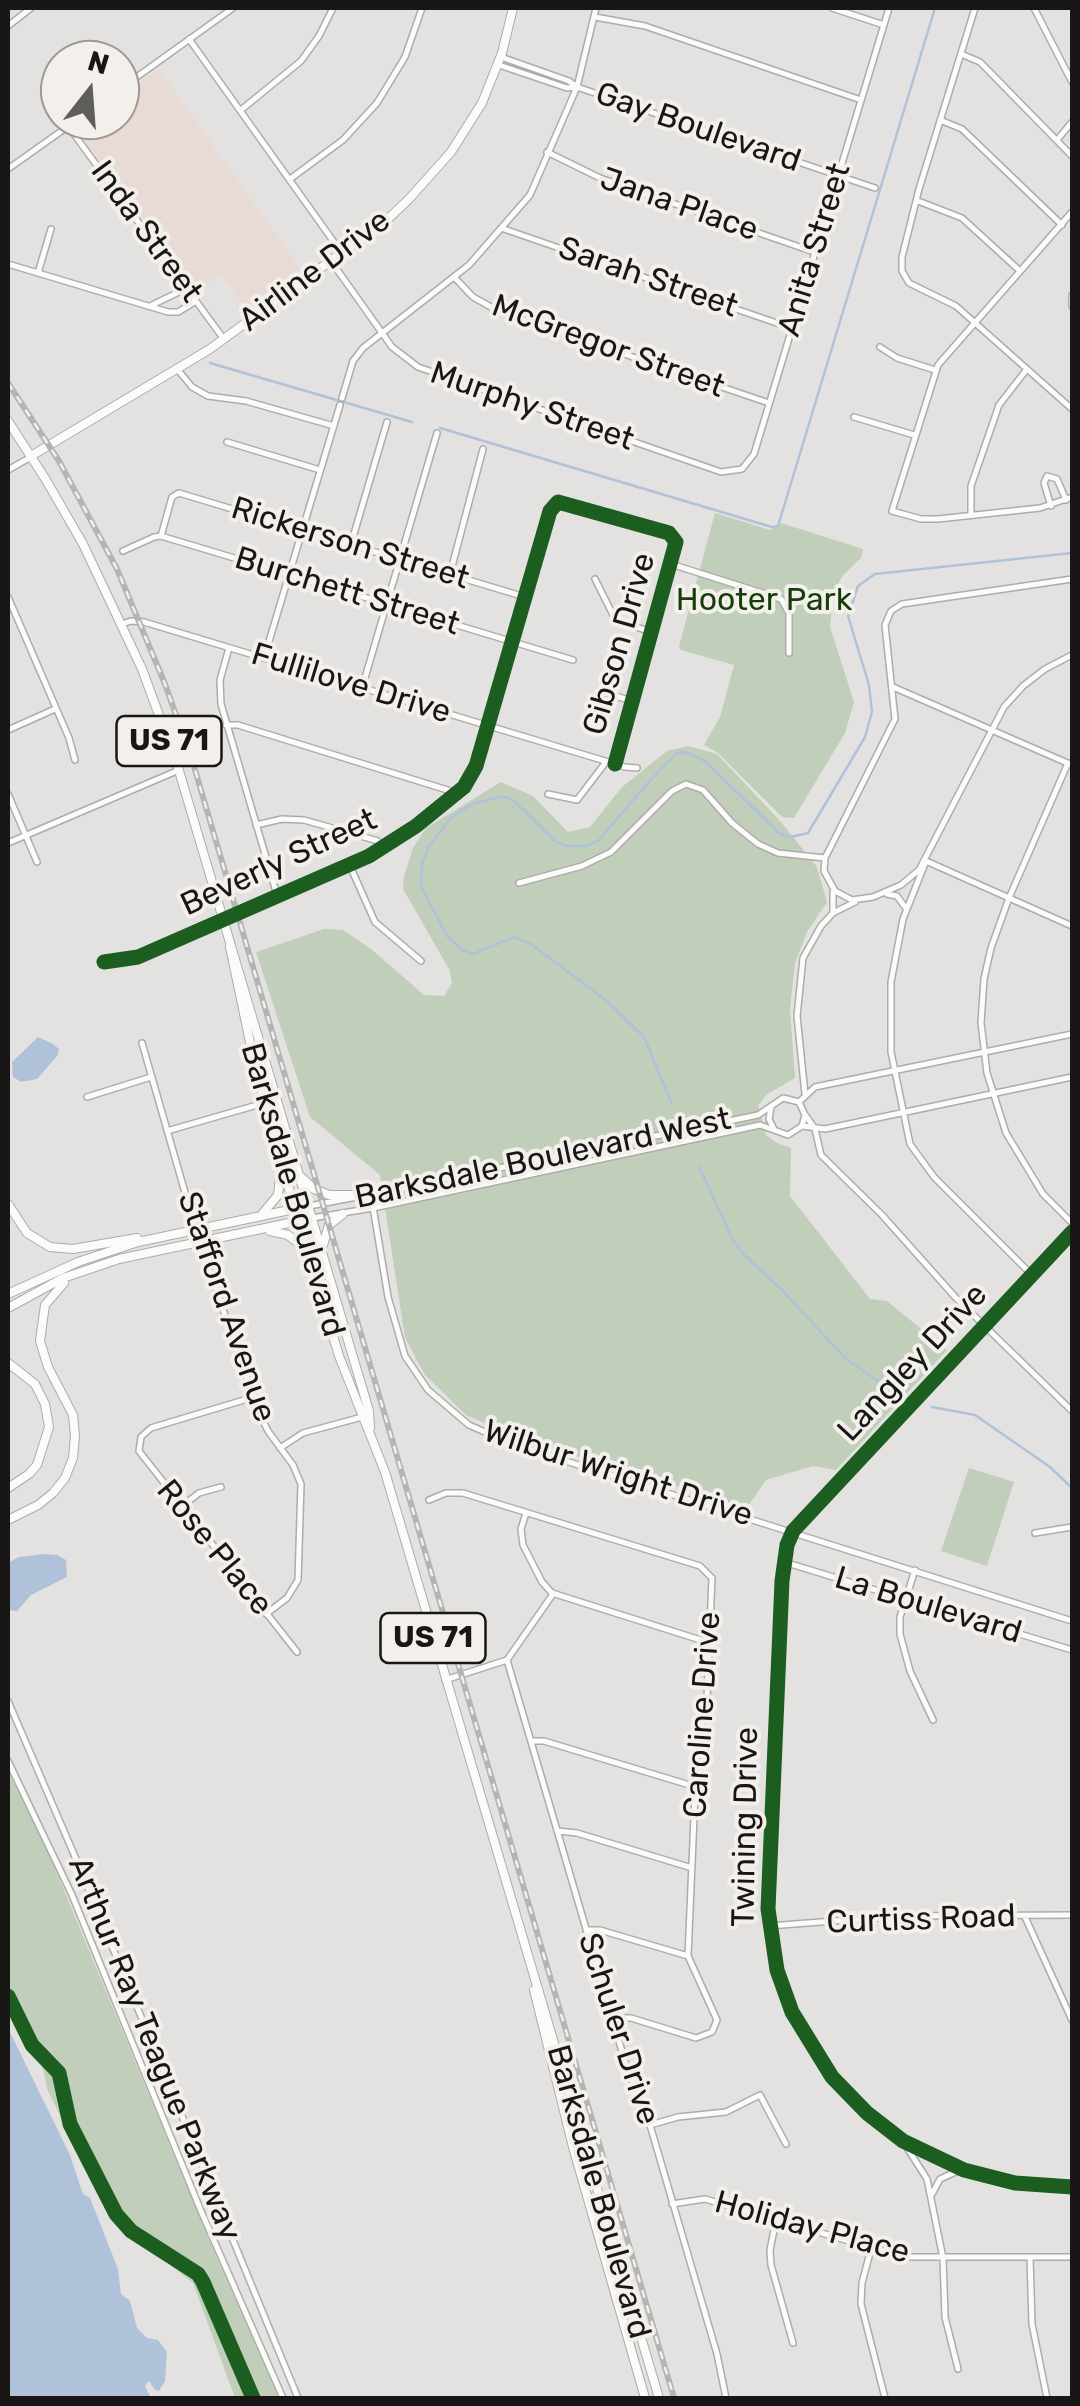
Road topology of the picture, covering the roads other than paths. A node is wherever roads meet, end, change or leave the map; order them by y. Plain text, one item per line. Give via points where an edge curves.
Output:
1 (30, 8) edge
2 (233, 8) edge
3 (333, 8) edge
4 (422, 8) edge
5 (513, 8) edge
6 (596, 8) edge
7 (832, 8) edge
8 (889, 8) edge
9 (975, 8) edge
10 (1034, 8) edge
11 (595, 17) junction
12 (884, 25) junction
13 (8, 26) edge
14 (189, 39) junction
15 (961, 54) junction
16 (499, 61) junction
17 (140, 75) edge
18 (1072, 82) edge
19 (576, 87) junction
20 (861, 100) junction
21 (240, 110) junction
22 (940, 120) junction
23 (1072, 122) edge
24 (49, 140) edge
25 (78, 140) edge
26 (1057, 140) junction
27 (548, 152) junction
28 (1072, 156) edge
29 (8, 170) edge
30 (838, 176) junction
31 (290, 179) junction
32 (875, 188) dead end
33 (918, 201) junction
34 (1072, 212) edge
35 (1062, 225) junction
36 (51, 229) dead end
37 (504, 229) junction
38 (342, 252) junction
39 (814, 252) junction
40 (330, 260) junction
41 (8, 264) edge
42 (1020, 271) junction
43 (38, 273) junction
44 (456, 278) junction
45 (186, 288) junction
46 (1072, 295) edge
47 (196, 301) junction
48 (152, 305) junction
49 (1072, 306) edge
50 (974, 322) junction
51 (792, 328) junction
52 (382, 333) junction
53 (224, 339) junction
54 (880, 346) dead end
55 (178, 370) junction
56 (935, 370) junction
57 (1027, 370) junction
58 (769, 403) junction
59 (1072, 409) edge
60 (854, 416) dead end
61 (8, 421) edge
62 (387, 422) dead end
63 (334, 426) junction
64 (436, 433) dead end
65 (914, 435) junction
66 (227, 442) dead end
67 (483, 449) dead end
68 (31, 456) junction
69 (8, 470) edge
70 (321, 470) junction
71 (722, 472) joint
72 (1069, 499) edge
73 (1050, 506) junction
74 (971, 515) junction
75 (302, 530) junction
76 (162, 536) junction
77 (676, 539) joint
78 (350, 544) junction
79 (123, 551) dead end
80 (400, 560) junction
81 (672, 564) junction
82 (289, 574) junction
83 (450, 574) junction
84 (595, 579) dead end
85 (1072, 579) edge
86 (8, 597) edge
87 (525, 597) junction
88 (386, 604) junction
89 (122, 624) junction
90 (652, 633) junction
91 (513, 642) junction
92 (229, 648) junction
93 (789, 653) dead end
94 (1072, 655) edge
95 (264, 658) junction
96 (573, 660) dead end
97 (894, 687) junction
98 (362, 688) junction
99 (602, 692) dead end
100 (633, 701) junction
101 (56, 708) junction
102 (226, 725) junction
103 (488, 726) junction
104 (8, 730) edge
105 (991, 730) junction
106 (75, 760) dead end
107 (606, 762) junction
108 (615, 764) junction
109 (1070, 764) edge
110 (637, 768) dead end
111 (179, 770) junction
112 (8, 794) edge
113 (458, 794) junction
114 (548, 794) dead end
115 (256, 825) junction
116 (26, 836) junction
117 (8, 843) edge
118 (386, 848) junction
119 (824, 858) junction
120 (926, 861) junction
121 (37, 862) dead end
122 (350, 865) junction
123 (519, 883) dead end
124 (830, 886) junction
125 (277, 895) junction
126 (880, 895) junction
127 (1009, 898) junction
128 (858, 900) junction
129 (905, 912) junction
130 (833, 913) junction
131 (222, 919) junction
132 (1072, 926) edge
133 (230, 947) junction
134 (421, 961) dead end
135 (104, 962) dead end
136 (1072, 1034) edge
137 (142, 1043) dead end
138 (984, 1052) junction
139 (894, 1071) junction
140 (152, 1076) junction
141 (1072, 1076) edge
142 (805, 1094) junction
143 (992, 1094) junction
144 (86, 1096) dead end
145 (277, 1099) junction
146 (264, 1102) junction
147 (799, 1102) junction
148 (774, 1104) junction
149 (901, 1113) junction
150 (805, 1114) junction
151 (802, 1126) junction
152 (815, 1130) junction
153 (167, 1131) junction
154 (776, 1131) junction
155 (280, 1158) junction
156 (299, 1175) junction
157 (371, 1195) junction
158 (8, 1204) edge
159 (309, 1206) junction
160 (373, 1208) junction
161 (295, 1209) junction
162 (343, 1214) junction
163 (253, 1218) junction
164 (312, 1218) junction
165 (299, 1221) junction
166 (1072, 1223) edge
167 (195, 1229) junction
168 (261, 1229) junction
169 (1072, 1232) edge
170 (161, 1236) junction
171 (199, 1242) junction
172 (308, 1250) junction
173 (323, 1254) junction
174 (82, 1271) junction
175 (1032, 1274) junction
176 (8, 1294) edge
177 (8, 1308) edge
178 (344, 1324) junction
179 (985, 1326) junction
180 (331, 1328) junction
181 (8, 1363) edge
182 (254, 1398) junction
183 (1072, 1411) edge
184 (366, 1416) junction
185 (280, 1448) junction
186 (8, 1488) edge
187 (220, 1488) dead end
188 (430, 1500) dead end
189 (180, 1506) junction
190 (526, 1513) junction
191 (8, 1520) edge
192 (1072, 1528) edge
193 (793, 1531) junction
194 (1035, 1533) dead end
195 (784, 1562) junction
196 (915, 1570) junction
197 (554, 1594) junction
198 (905, 1600) junction
199 (266, 1614) junction
200 (1072, 1621) edge
201 (710, 1642) junction
202 (1072, 1650) edge
203 (296, 1652) dead end
204 (507, 1660) junction
205 (446, 1680) junction
206 (8, 1701) edge
207 (933, 1720) dead end
208 (531, 1741) junction
209 (8, 1761) edge
210 (696, 1787) junction
211 (558, 1831) junction
212 (692, 1868) junction
213 (1072, 1915) edge
214 (1025, 1917) junction
215 (769, 1926) junction
216 (586, 1930) junction
217 (688, 1956) junction
218 (613, 2018) junction
219 (1072, 2020) edge
220 (558, 2073) junction
221 (650, 2125) junction
222 (902, 2141) junction
223 (584, 2144) junction
224 (786, 2144) dead end
225 (572, 2147) junction
226 (931, 2163) junction
227 (964, 2170) junction
228 (927, 2178) junction
229 (1072, 2187) edge
230 (931, 2196) junction
231 (672, 2204) junction
232 (776, 2220) junction
233 (871, 2250) junction
234 (1072, 2256) edge
235 (1030, 2257) junction
236 (943, 2258) junction
237 (792, 2344) dead end
238 (958, 2369) dead end
239 (283, 2398) edge
240 (298, 2398) edge
241 (645, 2398) edge
242 (659, 2398) edge
243 (726, 2398) edge
244 (885, 2398) edge
245 (1047, 2398) edge

1 - 13 street
2 - 14 street
3 - 21 street via 301,61
4 - 31 street via 405,57 377,103 343,140
5 - 16 main road, Airline Drive
6 - 11 street
7 - 12 street
8 - 12 street, Anita Street
9 - 15 street
10 - 18 street
11 - 19 street
11 - 20 street via 645,26
12 - 20 street, Anita Street
14 - 17 street
14 - 21 street
15 - 22 street
15 - 26 street via 980,62
16 - 19 street, Gay Boulevard
16 - 38 main road, Airline Drive via 472,120 439,168 390,218
19 - 27 street
19 - 30 street, Gay Boulevard
20 - 30 street, Anita Street
21 - 31 street
22 - 33 street
22 - 35 street via 962,129
23 - 26 street
24 - 29 street
25 - 45 street, Inda Street
26 - 28 street
27 - 37 street via 530,195
27 - 39 street, Jana Place via 593,176
30 - 32 street, Gay Boulevard
30 - 39 street, Anita Street
31 - 38 street
33 - 42 street via 957,215
33 - 50 street via 903,275
34 - 35 street
35 - 42 street
36 - 43 street
37 - 44 street
37 - 51 street, Sarah Street
38 - 40 main road, Airline Drive
39 - 51 street, Anita Street
40 - 52 street, Murphy Street
40 - 53 main road, Airline Drive
41 - 43 street
42 - 50 street
43 - 48 street
44 - 52 street
44 - 58 street, McGregor Street via 500,312
45 - 47 street, Inda Street
45 - 48 street
46 - 49 street
47 - 48 street via 173,312
47 - 53 street, Inda Street
50 - 56 street
50 - 57 street
51 - 58 street, Anita Street
52 - 63 street via 356,357
52 - 71 street, Murphy Street via 401,356 428,372
53 - 55 main road, Airline Drive
54 - 56 street
55 - 63 street via 208,396
55 - 68 main road, Airline Drive
56 - 65 street
57 - 59 street
57 - 74 street via 999,405 972,482
58 - 71 street, Anita Street via 751,459 742,469
60 - 65 street
61 - 68 main road, Barksdale Boulevard / US 71
62 - 78 street
63 - 70 street
64 - 80 street
65 - 74 street via 892,512 929,519
66 - 70 street
67 - 83 street
68 - 69 street
68 - 89 main road, Barksdale Boulevard / US 71
70 - 75 street
72 - 73 street
72 - 73 street via 1057,479 1047,476
73 - 74 street
75 - 76 street, Rickerson Street via 174,494
75 - 78 street, Rickerson Street
75 - 82 street
76 - 79 street
76 - 82 street, Burchett Street
77 - 81 street, Gibson Drive
77 - 87 street, Beverly Street via 555,503
78 - 80 street, Rickerson Street
80 - 83 street, Rickerson Street
80 - 88 street
81 - 90 street, Gibson Drive
81 - 93 street via 780,598 789,613
82 - 88 street, Burchett Street
82 - 95 street
83 - 87 street, Rickerson Street
84 - 90 street via 615,619
85 - 97 street via 897,606 885,625
86 - 101 street
87 - 91 street, Beverly Street
88 - 91 street, Burchett Street
88 - 98 street
89 - 92 street, Fullilove Drive via 140,621
89 - 111 main road, Barksdale Boulevard / US 71
90 - 100 street, Gibson Drive
91 - 96 street, Burchett Street
91 - 103 street, Beverly Street
92 - 95 street, Fullilove Drive
92 - 102 street via 219,691
94 - 105 street via 1022,686
95 - 98 street, Fullilove Drive
97 - 105 street
97 - 119 street via 891,731
98 - 103 street, Fullilove Drive
99 - 100 street
100 - 108 street, Gibson Drive
101 - 104 street
101 - 106 street
102 - 113 street
102 - 115 street
103 - 107 street, Fullilove Drive
103 - 113 street, Beverly Street via 472,776
105 - 109 street
105 - 120 street
107 - 108 street, Fullilove Drive
107 - 114 street via 578,800
108 - 110 street, Fullilove Drive
109 - 127 street
111 - 116 street
111 - 131 main road, Barksdale Boulevard / US 71
112 - 116 street
113 - 118 street, Beverly Street
115 - 118 street via 298,819
115 - 125 street
116 - 117 street
116 - 121 street
118 - 122 street, Beverly Street
119 - 123 street via 758,844 703,790 686,784 612,852
119 - 124 street
120 - 126 street via 909,880
120 - 127 street
120 - 129 street
122 - 125 street, Beverly Street
122 - 134 street via 375,922
124 - 128 street
124 - 130 street
125 - 131 street, Beverly Street
126 - 128 street
126 - 129 street via 897,896
127 - 132 street
127 - 138 street via 984,980
128 - 130 street
129 - 139 street via 891,982
130 - 142 street via 810,940 798,980
131 - 133 main road, Barksdale Boulevard / US 71
131 - 135 street, Beverly Street via 138,957
133 - 145 main road, Barksdale Boulevard / US 71
133 - 146 main road, Barksdale Boulevard / US 71
136 - 138 street
137 - 140 street, Stafford Avenue
138 - 139 street
138 - 143 street
139 - 142 street
139 - 149 street
140 - 144 street
140 - 153 street, Stafford Avenue
141 - 143 street
142 - 147 street
143 - 149 street
143 - 166 street via 1028,1173
145 - 146 main road
145 - 156 main road, Barksdale Boulevard / US 71
146 - 153 street
146 - 155 main road, Barksdale Boulevard / US 71
147 - 148 street
147 - 150 street
148 - 154 street via 768,1118
148 - 157 street, Barksdale Boulevard West via 758,1114
149 - 152 street
149 - 175 street via 922,1164
150 - 151 street
150 - 152 street
151 - 152 street
151 - 154 street via 788,1134
152 - 179 street via 821,1154
153 - 167 street, Stafford Avenue
154 - 160 street via 760,1125
155 - 161 main road, Barksdale Boulevard / US 71
155 - 163 main road via 278,1195
156 - 157 main road via 326,1194
156 - 159 main road, Barksdale Boulevard / US 71
157 - 159 street, Barksdale Boulevard West
157 - 160 street, Wilbur Wright Drive
158 - 170 main road via 26,1233 60,1249
159 - 161 main road
159 - 164 main road, Barksdale Boulevard / US 71
160 - 162 street
160 - 193 street, Wilbur Wright Drive via 405,1356 458,1418 512,1444
161 - 163 main road
161 - 165 main road, Barksdale Boulevard / US 71
162 - 164 street
162 - 173 main road via 326,1231
163 - 167 main road
164 - 165 main road
164 - 173 main road, Barksdale Boulevard / US 71
165 - 168 main road
165 - 172 main road, Barksdale Boulevard / US 71
167 - 170 main road
167 - 171 street, Stafford Avenue
168 - 171 main road
168 - 172 main road via 288,1235
169 - 175 street, Langley Drive
170 - 176 main road via 94,1256
171 - 174 main road
171 - 182 street, Stafford Avenue
172 - 180 main road, Barksdale Boulevard / US 71
173 - 178 main road, Barksdale Boulevard / US 71
174 - 177 main road
174 - 191 main road via 52,1294 40,1330 48,1366 73,1415 70,1468 46,1500
175 - 179 street, Langley Drive
178 - 180 main road
178 - 184 main road, Barksdale Boulevard / US 71
179 - 183 street
179 - 193 street, Langley Drive
180 - 184 main road, Barksdale Boulevard / US 71
181 - 186 main road via 35,1384 49,1427 37,1464
182 - 185 street, Stafford Avenue
182 - 189 street, Rose Place via 151,1428 140,1441 142,1458
184 - 185 street via 303,1434
184 - 205 main road, Barksdale Boulevard / US 71
185 - 199 street, Stafford Avenue via 301,1484 300,1568 292,1593
187 - 189 street
188 - 190 street, Caroline Drive via 458,1492
189 - 199 street, Rose Place
190 - 197 street via 523,1545
190 - 201 street, Caroline Drive via 704,1568 712,1583
192 - 194 street
193 - 195 street, Twining Drive
193 - 196 street, Wilbur Wright Drive
195 - 198 street, La Boulevard
195 - 215 street, Twining Drive
196 - 198 street
196 - 200 street, Wilbur Wright Drive
197 - 201 street
197 - 204 street
198 - 202 street, La Boulevard
198 - 207 street via 901,1643
199 - 203 street, Rose Place
201 - 210 street, Caroline Drive
204 - 205 street
204 - 208 street, Schuler Drive
205 - 220 main road, Barksdale Boulevard / US 71
206 - 240 street, Arthur Ray Teague Parkway
208 - 210 street
208 - 211 street, Schuler Drive
209 - 239 street, Arthur Ray Teague Parkway via 72,1895
210 - 212 street, Caroline Drive
211 - 212 street
211 - 216 street, Schuler Drive
212 - 217 street, Caroline Drive
213 - 214 street, Curtiss Road
214 - 215 street, Curtiss Road via 898,1916
214 - 219 street
215 - 222 street, Twining Drive via 784,1989 807,2040 845,2092
216 - 217 street
216 - 218 street, Schuler Drive
217 - 218 street, Caroline Drive via 714,2010 715,2026 706,2036
218 - 221 street, Schuler Drive
220 - 223 main road, Barksdale Boulevard / US 71
220 - 225 main road, Barksdale Boulevard / US 71
221 - 224 street via 726,2112 760,2095
221 - 231 street, Schuler Drive
222 - 226 street, Twining Drive
222 - 228 street
223 - 225 main road
223 - 242 main road, Barksdale Boulevard / US 71
225 - 241 main road, Barksdale Boulevard / US 71
226 - 227 street, Twining Drive
226 - 228 street
227 - 229 street, Twining Drive via 1016,2184
227 - 230 street via 940,2179
228 - 230 street
230 - 236 street
231 - 232 street, Holiday Place via 706,2199
231 - 243 street, Schuler Drive
232 - 233 street, Holiday Place
232 - 237 street via 770,2257
233 - 236 street, Holiday Place
233 - 244 street via 861,2304
234 - 235 street, Holiday Place
235 - 236 street, Holiday Place
235 - 245 street via 1032,2324
236 - 238 street via 945,2317

